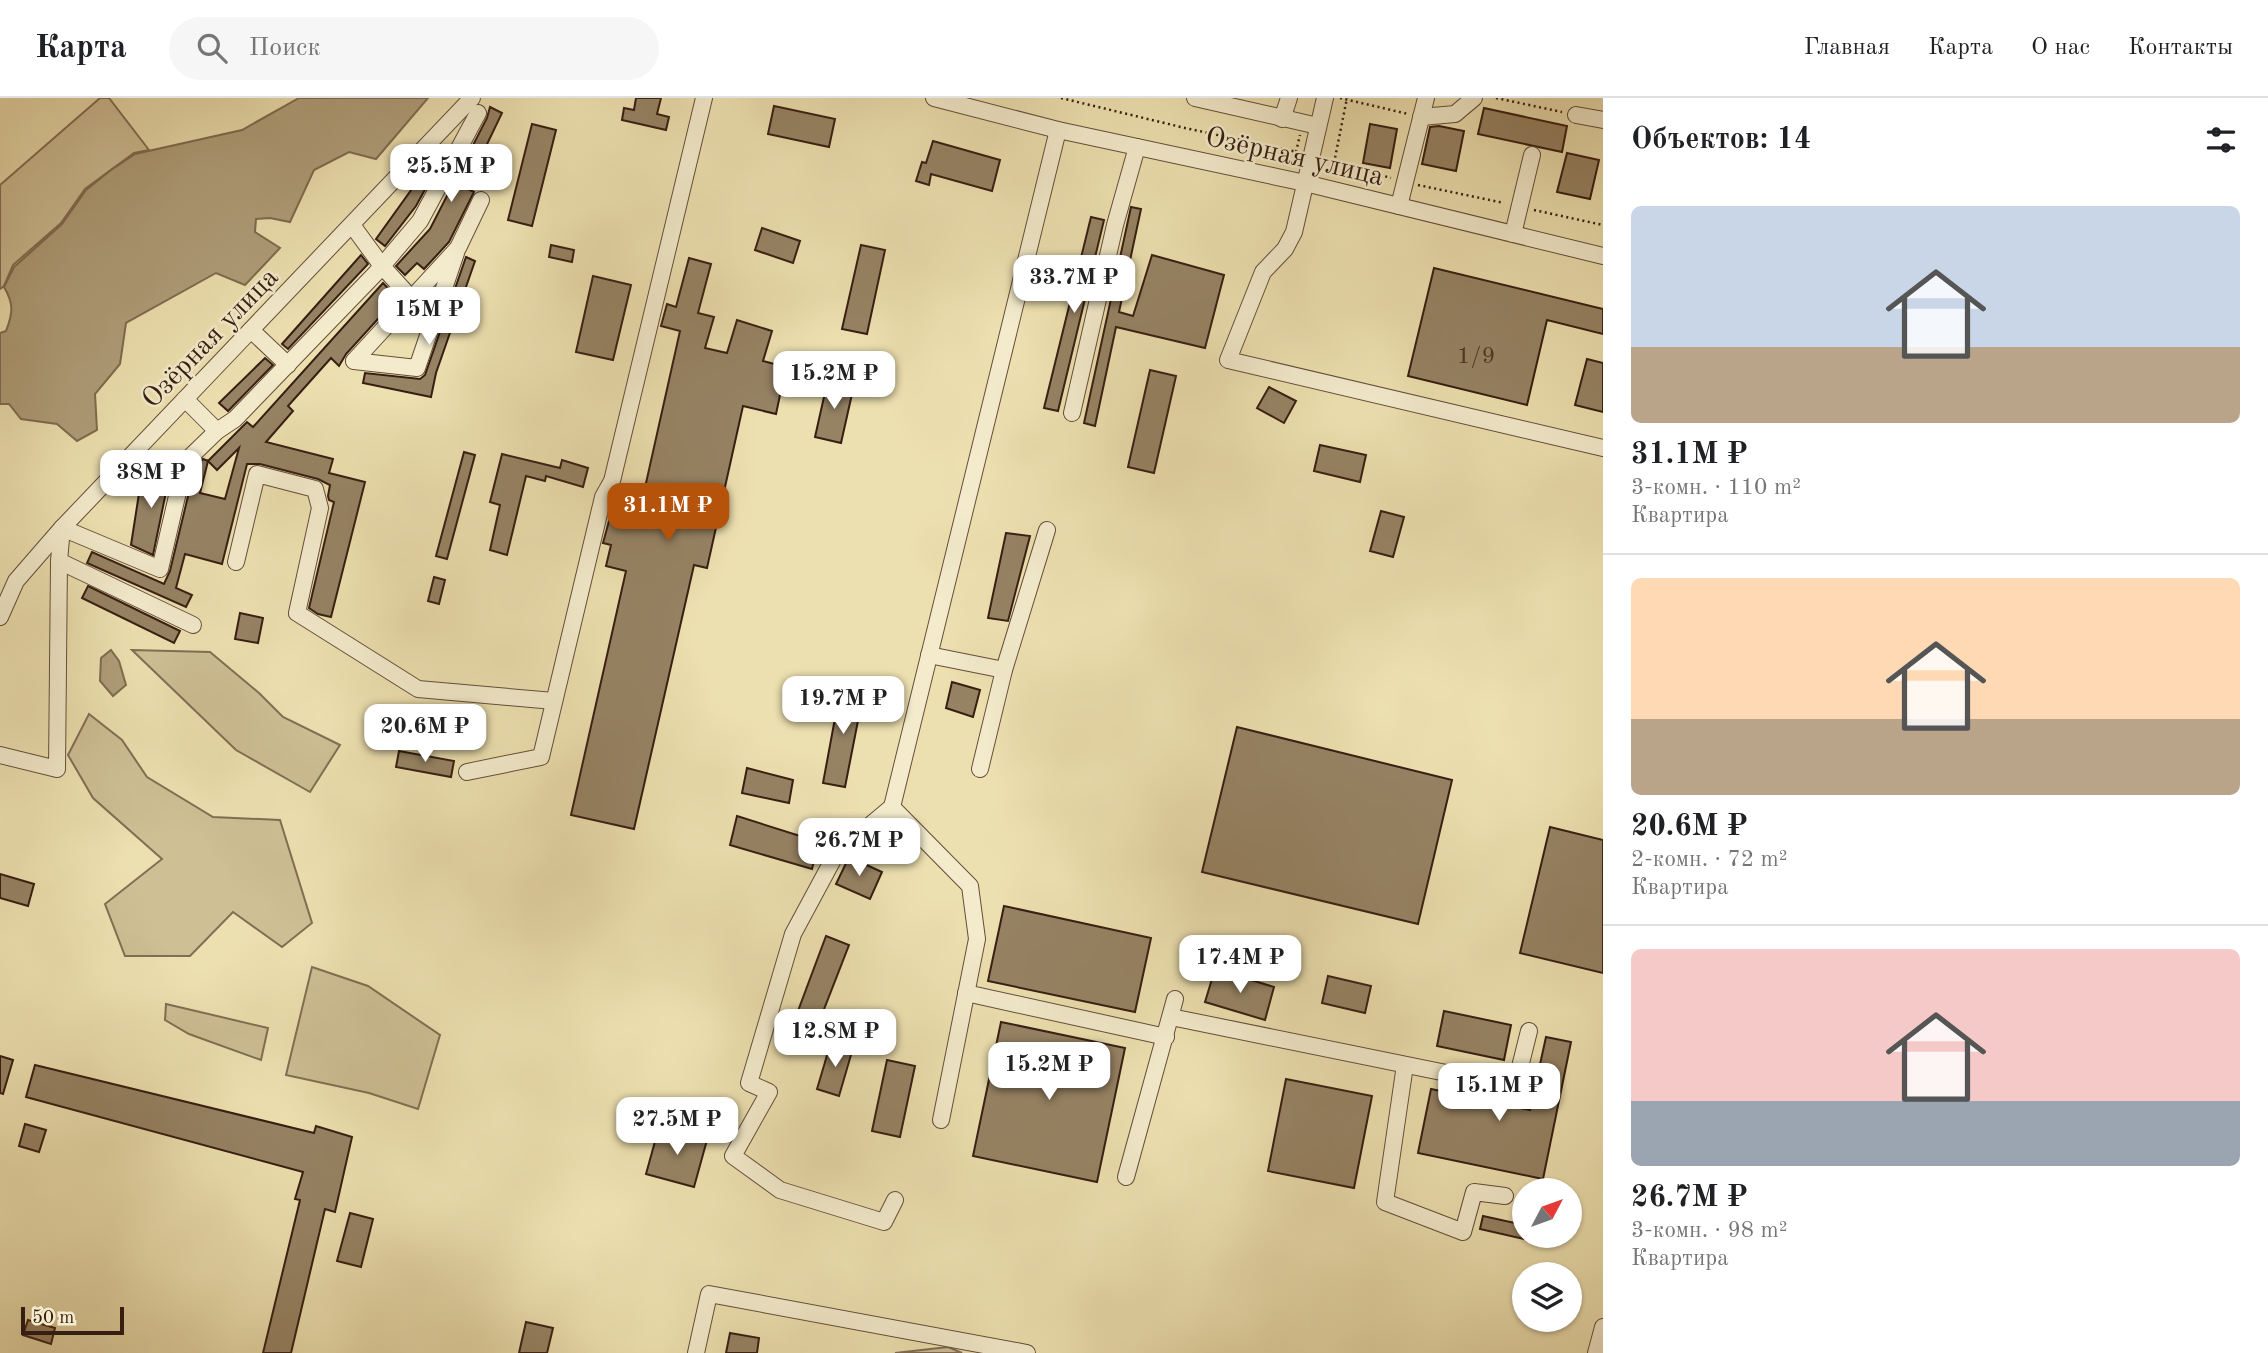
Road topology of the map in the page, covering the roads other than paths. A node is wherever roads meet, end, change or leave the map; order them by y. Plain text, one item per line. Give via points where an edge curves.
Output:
1 (704, 98) edge
2 (934, 98) edge
3 (1195, 98) edge
4 (1289, 98) edge
5 (1325, 98) edge
6 (1426, 98) edge
7 (1474, 98) edge
8 (993, 105) edge
9 (475, 106) edge
10 (1576, 115) road end
11 (1421, 117) junction
12 (1282, 119) junction
13 (1603, 120) edge
14 (447, 125) junction
15 (1318, 127) junction
16 (1058, 130) junction
17 (459, 146) junction
18 (1137, 147) junction
19 (1532, 155) dead end
20 (1305, 183) junction
21 (481, 200) dead end
22 (1399, 206) junction
23 (352, 225) junction
24 (1513, 234) junction
25 (458, 248) junction
26 (1603, 256) edge
27 (382, 266) junction
28 (411, 298) junction
29 (251, 330) junction
30 (288, 365) junction
31 (185, 399) junction
32 (1072, 413) dead end
33 (218, 431) junction
34 (1603, 448) edge
35 (62, 528) junction
36 (1047, 530) dead end
37 (59, 562) junction
38 (236, 562) dead end
39 (0, 617) edge
40 (193, 625) dead end
41 (929, 655) junction
42 (1004, 670) junction
43 (554, 701) junction
44 (0, 755) edge
45 (981, 769) dead end
46 (467, 772) dead end
47 (892, 807) junction
48 (966, 993) junction
49 (1175, 999) dead end
50 (1171, 1017) junction
51 (1530, 1031) dead end
52 (1166, 1037) junction
53 (1405, 1065) junction
54 (941, 1120) dead end
55 (1126, 1177) dead end
56 (1505, 1196) dead end
57 (895, 1200) dead end
58 (1603, 1327) edge
59 (696, 1353) edge
60 (1027, 1353) edge
61 (1596, 1353) edge

1 - 43 street
2 - 8 street, Озёрная улица
3 - 12 street
4 - 12 street
5 - 15 street
6 - 11 street
7 - 11 street via 1455,114
8 - 16 street, Озёрная улица
9 - 14 street, Озёрная улица
9 - 17 street
10 - 13 street
11 - 22 street
12 - 15 street
14 - 17 street
14 - 23 street, Озёрная улица
15 - 20 street
16 - 18 street, Озёрная улица
16 - 41 street
17 - 27 street via 421,221
18 - 20 street, Озёрная улица
18 - 32 street
19 - 24 street
20 - 22 street, Озёрная улица
20 - 34 street via 1294,232 1263,272 1228,360
21 - 25 street
22 - 24 street, Озёрная улица
23 - 27 street
23 - 29 street, Озёрная улица
24 - 26 street, Озёрная улица
25 - 28 street
25 - 28 street via 417,368 355,361
27 - 28 street
27 - 30 street
29 - 30 street
29 - 31 street, Озёрная улица
30 - 33 street
31 - 33 street
31 - 35 street, Озёрная улица
33 - 35 street via 186,461 160,569
35 - 37 street
35 - 39 street, Озёрная улица via 16,581
36 - 42 street
37 - 40 street
37 - 44 street via 57,769
38 - 43 street via 257,474 315,489 320,508 297,613 418,689
41 - 42 street
41 - 47 street
42 - 45 street
43 - 46 street via 541,757
47 - 48 street via 970,886 977,939
47 - 57 street via 836,854 793,934 749,1083 769,1092 733,1156 780,1190 884,1222
48 - 52 street
48 - 54 street
49 - 50 street
50 - 52 street
50 - 53 street
51 - 53 street via 1515,1087
52 - 55 street
53 - 56 street via 1385,1202 1463,1232 1474,1192
58 - 61 street
59 - 60 street via 709,1294

